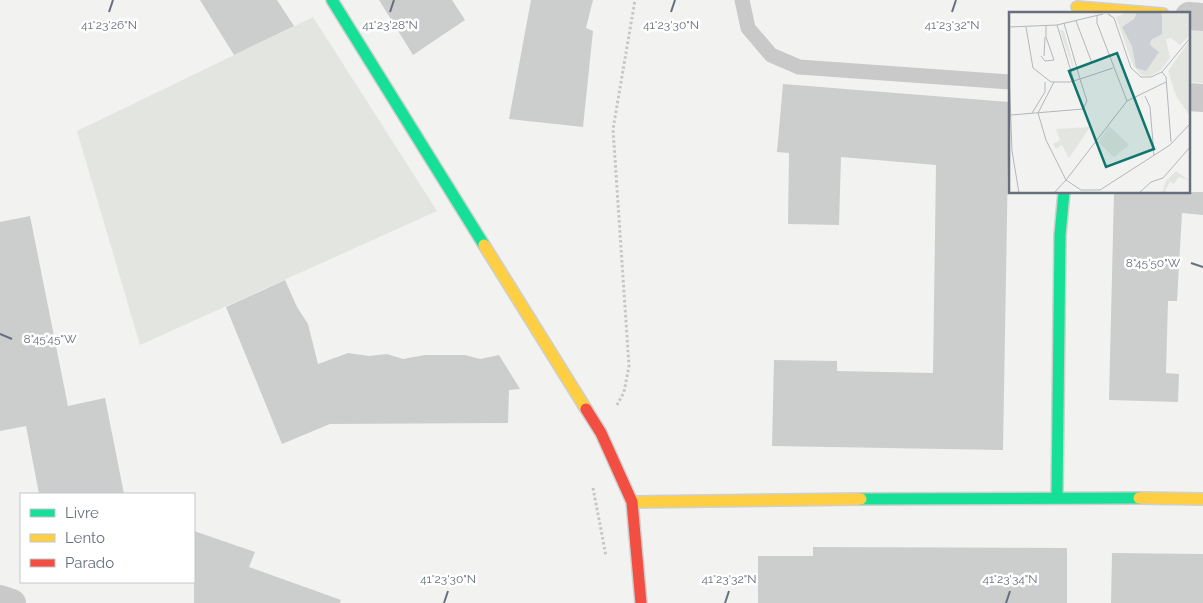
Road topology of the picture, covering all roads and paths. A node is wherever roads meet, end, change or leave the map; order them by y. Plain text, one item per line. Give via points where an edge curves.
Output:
1 (332, 0) edge
2 (635, 0) edge
3 (742, 0) edge
4 (1077, 7) edge
5 (1138, 12) edge
6 (1190, 16) edge
7 (1203, 17) edge
8 (1009, 82) edge
9 (1190, 97) edge
10 (1203, 98) edge
11 (1064, 194) edge
12 (601, 433) junction
13 (591, 479) dead end
14 (1057, 497) junction
15 (1203, 499) edge
16 (632, 502) junction
17 (608, 565) dead end
18 (0, 599) edge
19 (12, 603) edge
20 (641, 603) edge

1 - 12 street
2 - 12 path via 613,129 629,366 624,392
3 - 8 lane via 748,28 771,55 799,67
4 - 5 street
6 - 7 street
9 - 10 street
11 - 14 street via 1060,235
12 - 16 street
13 - 17 path
14 - 15 street
14 - 16 street
16 - 20 street
18 - 19 street

